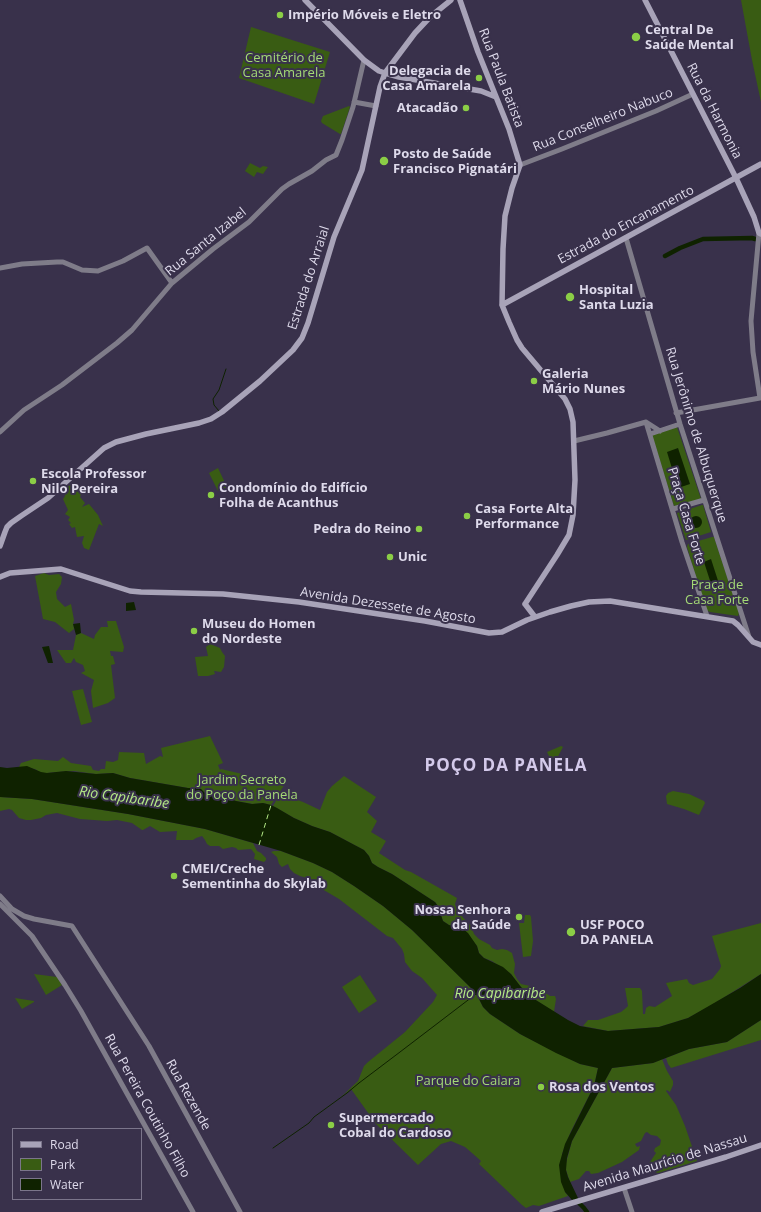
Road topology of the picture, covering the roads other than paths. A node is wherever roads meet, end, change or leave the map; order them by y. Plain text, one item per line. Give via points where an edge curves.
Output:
1 (305, 0) edge
2 (451, 0) edge
3 (460, 0) edge
4 (645, 0) edge
5 (364, 60) junction
6 (385, 74) junction
7 (491, 83) junction
8 (481, 91) junction
9 (693, 94) junction
10 (496, 97) junction
11 (354, 102) junction
12 (376, 106) junction
13 (761, 164) edge
14 (520, 165) junction
15 (736, 178) junction
16 (760, 233) edge
17 (626, 238) junction
18 (0, 268) edge
19 (172, 284) junction
20 (502, 304) junction
21 (760, 398) edge
22 (676, 413) junction
23 (646, 422) junction
24 (680, 424) junction
25 (660, 431) junction
26 (0, 432) edge
27 (650, 434) junction
28 (574, 441) junction
29 (704, 500) junction
30 (673, 509) junction
31 (0, 546) edge
32 (0, 577) edge
33 (525, 604) junction
34 (707, 616) junction
35 (535, 617) junction
36 (527, 620) junction
37 (749, 638) junction
38 (761, 645) edge
39 (1, 896) edge
40 (0, 904) edge
41 (24, 916) junction
42 (18, 922) junction
43 (761, 1145) edge
44 (624, 1188) junction
45 (193, 1212) edge
46 (240, 1212) edge
47 (542, 1212) edge
48 (632, 1212) edge

1 - 5 main road
2 - 6 main road, Estrada do Arraial via 415,33
3 - 7 main road, Rua Paula Batista
4 - 9 main road, Rua da Harmonia
5 - 6 main road
5 - 11 street, Rua Santa Izabel
6 - 8 main road
6 - 12 main road, Estrada do Arraial
7 - 8 main road via 488,88
7 - 10 main road, Rua Paula Batista
8 - 10 main road
9 - 14 street, Rua Conselheiro Nabuco via 650,114
9 - 15 main road, Rua da Harmonia
10 - 14 main road, Rua Paula Batista
11 - 12 street
11 - 19 street, Rua Santa Izabel via 336,155 282,189 250,222
12 - 31 main road, Estrada do Arraial via 362,170 334,237 308,323 302,338 293,350 260,381 211,419 116,442 104,448 48,498 11,523
13 - 15 main road, Estrada do Encanamento
14 - 20 main road via 505,216
15 - 16 main road, Rua da Harmonia
15 - 17 main road, Estrada do Encanamento
16 - 21 street via 751,318
17 - 20 main road, Estrada do Encanamento
17 - 22 street, Rua Jerônimo de Albuquerque
18 - 19 street via 63,262 82,270 98,271 148,248
19 - 26 street, Rua Santa Izabel via 118,343 24,410
20 - 28 main road via 522,348 565,399 572,417
21 - 22 street
22 - 24 street, Rua Jerônimo de Albuquerque
23 - 25 street
23 - 27 street, Praça Casa Forte
23 - 28 street
24 - 25 street
24 - 29 street, Rua Jerônimo de Albuquerque
25 - 27 street
27 - 30 street, Praça Casa Forte
28 - 33 main road via 575,480 569,534
29 - 30 street
29 - 37 street, Rua Jerônimo de Albuquerque
30 - 34 street, Praça Casa Forte
32 - 36 main road, Avenida Dezessete de Agosto via 10,573 61,569 130,591 222,594 299,602 489,633 502,632
33 - 35 main road
33 - 36 main road
34 - 35 main road, Avenida Dezessete de Agosto via 607,601 571,606
34 - 37 main road, Avenida Dezessete de Agosto via 734,622
35 - 36 main road, Avenida Dezessete de Agosto
37 - 38 main road, Avenida Dezessete de Agosto
39 - 41 street via 12,909
40 - 42 street, Rua Pereira Coutinho Filho
41 - 42 street via 19,918
41 - 46 street, Rua Rezende via 72,926 149,1046
42 - 45 street, Rua Pereira Coutinho Filho via 36,942 81,1011
43 - 44 main road, Avenida Maurício de Nassau
44 - 47 main road, Avenida Maurício de Nassau
44 - 48 street

